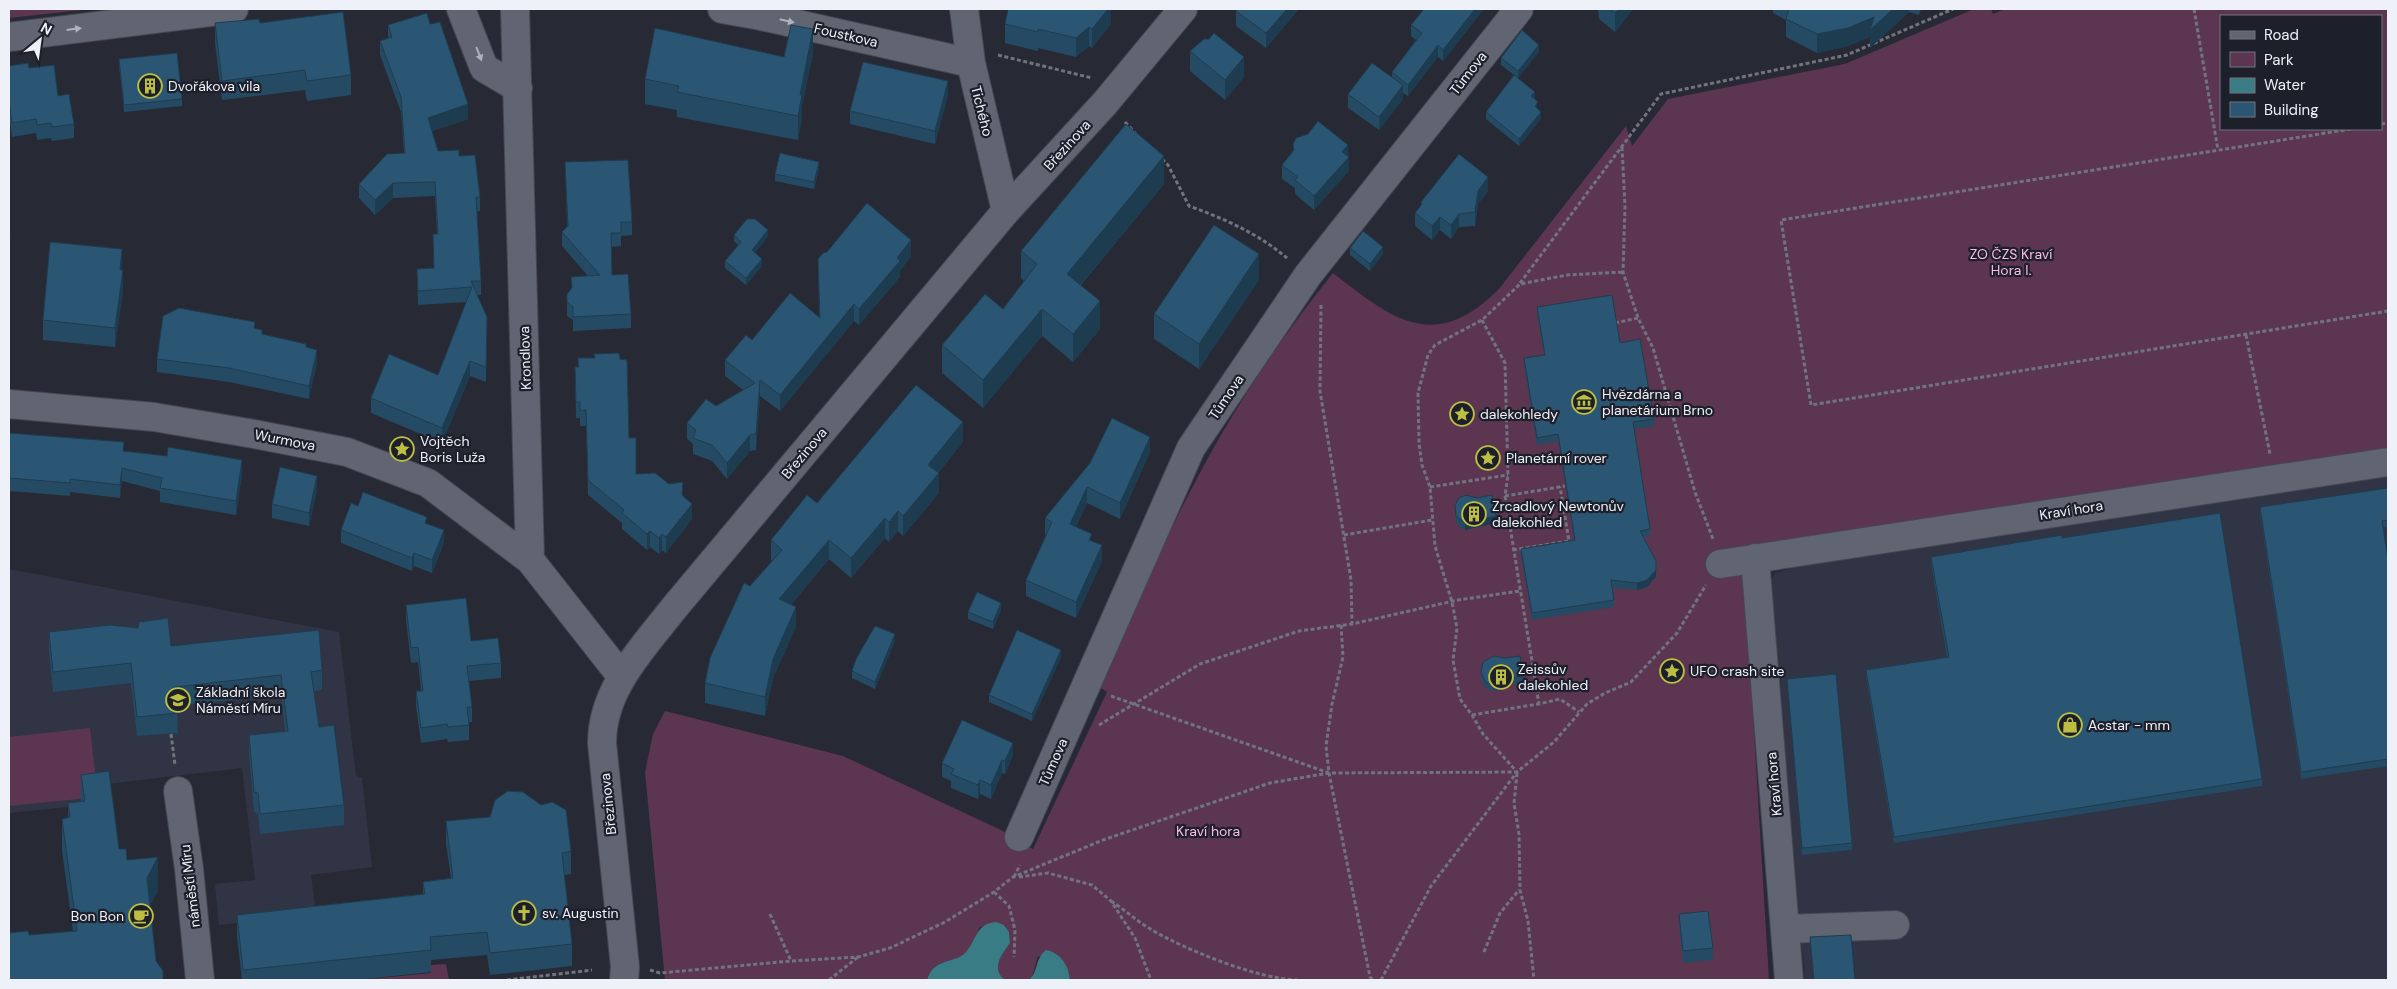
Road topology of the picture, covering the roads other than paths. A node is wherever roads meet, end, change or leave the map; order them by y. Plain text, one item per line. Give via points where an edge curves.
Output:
1 (234, 9) edge
2 (461, 9) edge
3 (516, 9) edge
4 (722, 9) edge
5 (964, 9) edge
6 (1183, 9) edge
7 (1519, 9) edge
8 (9, 37) edge
9 (971, 63) junction
10 (518, 88) junction
11 (1006, 211) junction
12 (9, 404) edge
13 (2388, 462) edge
14 (1755, 558) junction
15 (530, 560) junction
16 (1720, 564) road end
17 (622, 677) junction
18 (178, 791) dead end
19 (1019, 837) dead end
20 (1895, 926) dead end
21 (1785, 929) junction
22 (632, 972) edge
23 (200, 980) edge
24 (1789, 980) edge

8 -> 1 street
2 -> 10 street via 484,68
3 - 10 street, Krondlova
4 -> 9 street, Foustkova
5 - 9 street, Tichého
6 - 11 street, Březinova via 1105,103
7 - 19 street, Tůmova via 1308,275 1191,448
9 - 11 street, Tichého
10 - 15 street, Krondlova
11 - 17 street, Březinova via 674,608
12 - 15 street, Wurmova via 154,417 346,452 428,482
13 - 14 street, Kraví hora
14 - 16 street, Kraví hora
14 - 21 street, Kraví hora
15 - 17 street
17 - 22 street, Březinova via 607,710 602,744
18 - 23 street, náměstí Míru
20 - 21 street
21 - 24 street, Kraví hora

